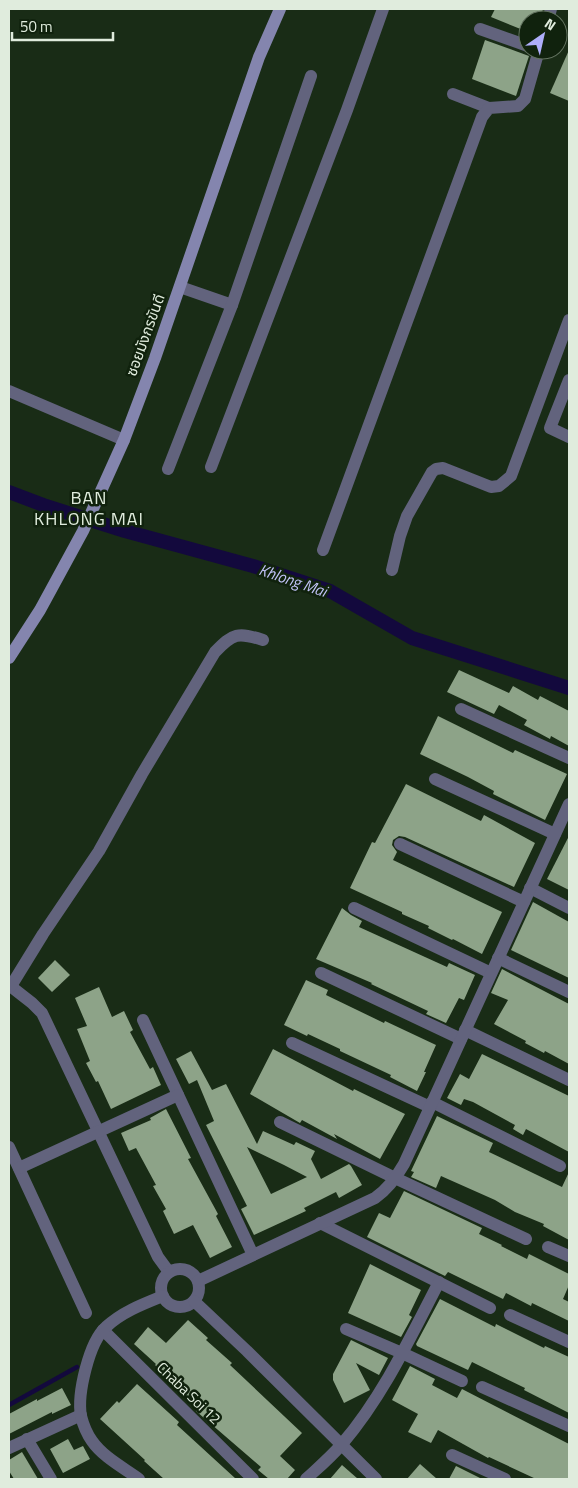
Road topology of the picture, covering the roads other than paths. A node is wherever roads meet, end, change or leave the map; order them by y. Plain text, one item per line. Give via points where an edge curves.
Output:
1 (280, 9) edge
2 (383, 9) edge
3 (480, 29) dead end
4 (518, 42) edge
5 (536, 60) edge
6 (311, 76) dead end
7 (453, 94) dead end
8 (489, 108) junction
9 (180, 287) junction
10 (232, 305) junction
11 (569, 320) edge
12 (569, 380) edge
13 (9, 391) edge
14 (569, 437) edge
15 (124, 440) junction
16 (211, 467) dead end
17 (168, 469) dead end
18 (323, 550) dead end
19 (392, 570) dead end
20 (263, 640) dead end
21 (9, 658) edge
22 (461, 709) dead end
23 (569, 758) edge
24 (435, 779) dead end
25 (569, 804) edge
26 (561, 829) edge
27 (400, 844) dead end
28 (530, 888) junction
29 (524, 902) junction
30 (354, 908) dead end
31 (569, 908) edge
32 (498, 958) junction
33 (321, 973) dead end
34 (491, 973) junction
35 (10, 985) edge
36 (569, 992) edge
37 (143, 1020) dead end
38 (463, 1035) junction
39 (292, 1043) dead end
40 (569, 1080) edge
41 (178, 1096) junction
42 (431, 1104) junction
43 (280, 1122) dead end
44 (99, 1131) junction
45 (9, 1147) edge
46 (560, 1166) dead end
47 (19, 1168) junction
48 (395, 1178) junction
49 (320, 1223) junction
50 (526, 1239) dead end
51 (548, 1247) dead end
52 (253, 1255) junction
53 (569, 1256) edge
54 (169, 1272) junction
55 (198, 1281) junction
56 (439, 1282) junction
57 (163, 1296) junction
58 (194, 1301) junction
59 (490, 1308) dead end
60 (86, 1313) dead end
61 (510, 1315) dead end
62 (346, 1329) dead end
63 (103, 1330) junction
64 (569, 1342) edge
65 (402, 1353) junction
66 (462, 1381) dead end
67 (482, 1387) dead end
68 (81, 1415) junction
69 (569, 1426) edge
70 (27, 1440) junction
71 (342, 1444) junction
72 (9, 1448) edge
73 (452, 1455) dead end
74 (51, 1479) edge
75 (139, 1479) edge
76 (254, 1479) edge
77 (306, 1479) edge
78 (376, 1479) edge
79 (505, 1479) edge

1 - 9 street, ซอยมังกรขันดี via 259,57
2 - 16 street via 348,110
3 - 4 street
5 - 8 street via 524,99 518,106
6 - 10 street
7 - 8 street
8 - 18 street via 472,143
9 - 10 street
9 - 15 street, ซอยมังกรขันดี
10 - 17 street
11 - 19 street via 511,476 499,486 491,487 442,468 432,472 407,516
12 - 14 street via 550,428
13 - 15 street
15 - 21 street, ซอยมังกรขันดี via 83,531 40,610
20 - 35 street via 238,634 228,638 215,652 99,851
22 - 23 street
24 - 26 street
25 - 26 street
26 - 28 street
27 - 29 street
28 - 29 street
28 - 31 street
29 - 32 street
30 - 34 street
32 - 34 street
32 - 36 street
33 - 38 street
34 - 38 street
35 - 44 street via 42,1013
37 - 41 street
38 - 40 street
38 - 42 street
39 - 42 street
41 - 44 street
41 - 52 street
42 - 46 street
42 - 48 street
43 - 48 street
44 - 47 street
44 - 54 street via 158,1257
45 - 47 street
47 - 60 street
48 - 49 street via 385,1191 374,1198
48 - 50 street
49 - 52 street
49 - 56 street
51 - 53 street
52 - 55 street
54 - 55 street via 186,1270
54 - 57 street via 163,1279
55 - 58 street via 198,1295
56 - 59 street
56 - 65 street
57 - 58 street via 177,1307
57 - 63 street via 137,1306
58 - 71 street
61 - 64 street
62 - 65 street
63 - 68 street via 90,1353 84,1374
63 - 76 street, Chaba Soi 12
65 - 66 street
65 - 71 street via 375,1400
67 - 69 street
68 - 70 street
68 - 75 street via 91,1440 100,1451
70 - 72 street
70 - 74 street
71 - 77 street
71 - 78 street
73 - 79 street

